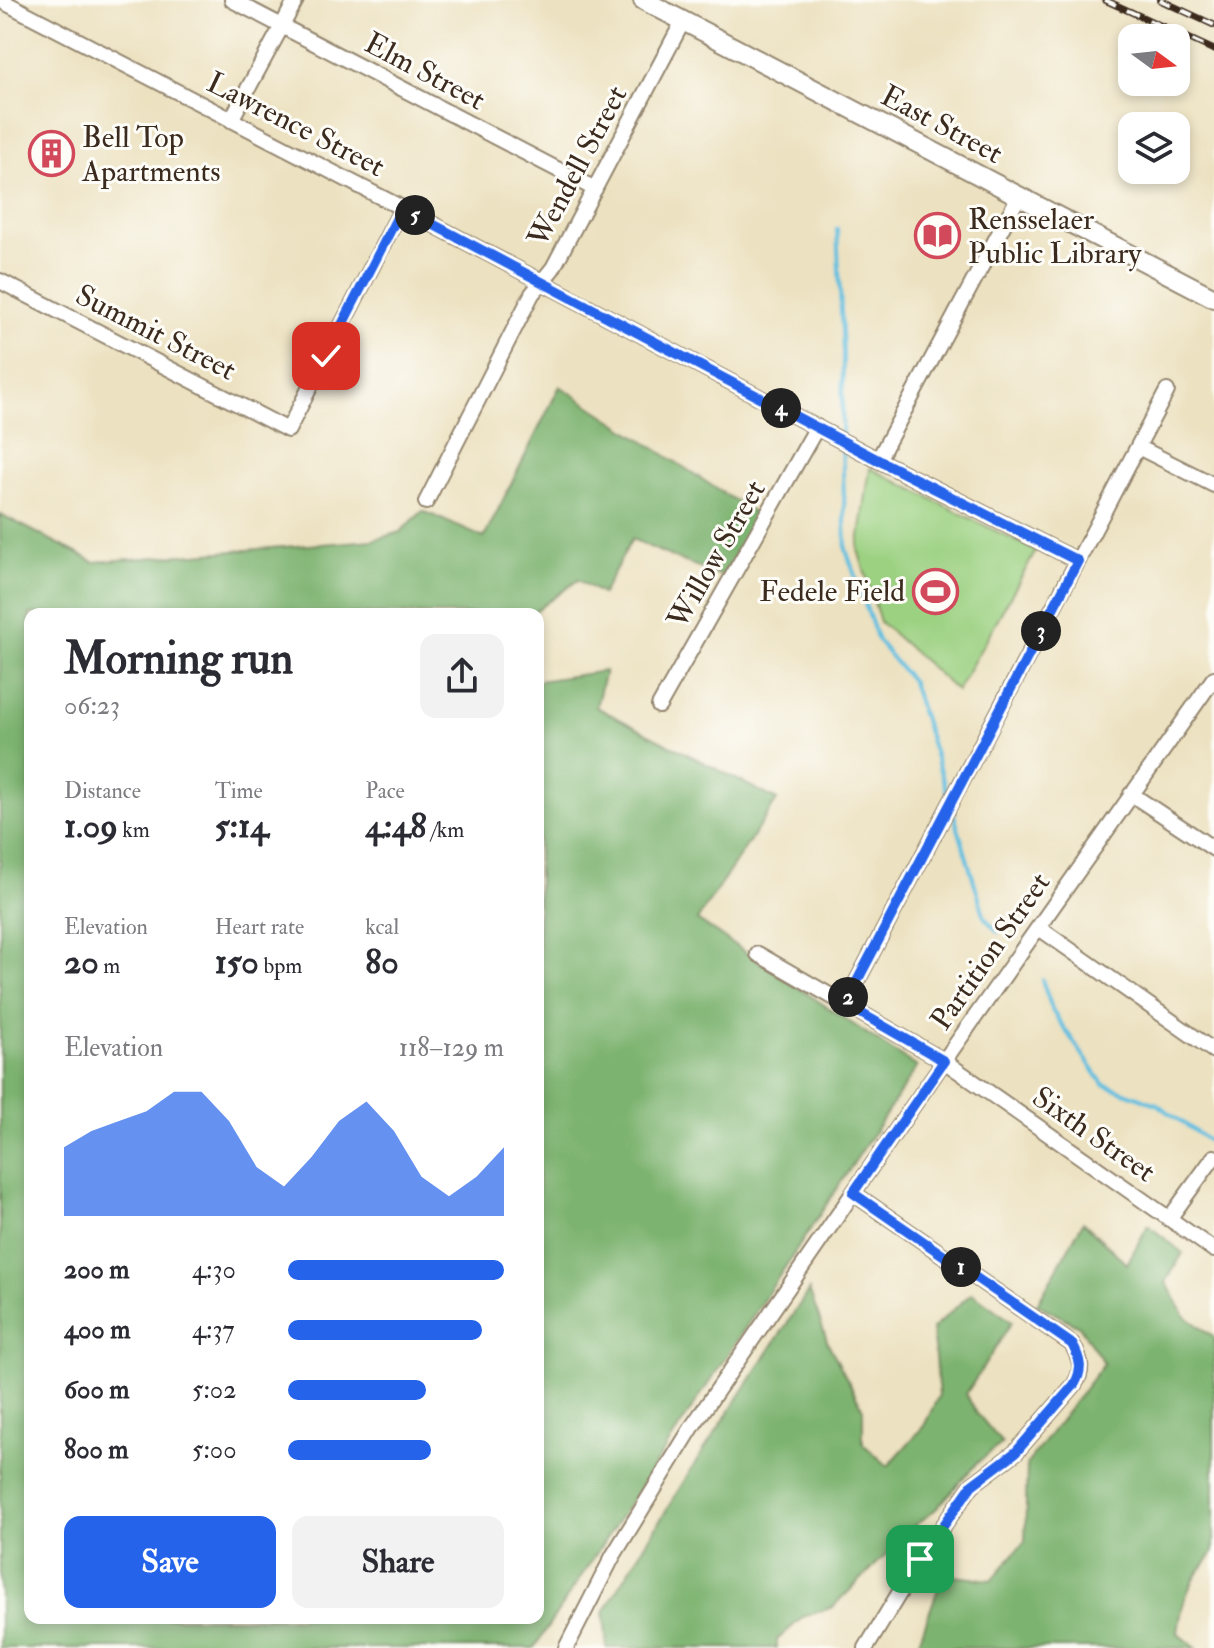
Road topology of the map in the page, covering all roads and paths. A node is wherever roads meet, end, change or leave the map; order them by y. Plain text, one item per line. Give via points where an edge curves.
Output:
1 (0, 0) edge
2 (232, 0) edge
3 (296, 0) edge
4 (643, 0) edge
5 (683, 21) junction
6 (282, 26) junction
7 (231, 120) junction
8 (595, 189) junction
9 (1019, 196) junction
10 (402, 208) junction
11 (0, 281) edge
12 (541, 283) junction
13 (1214, 298) edge
14 (1167, 391) dead end
15 (823, 430) junction
16 (1138, 447) junction
17 (878, 460) junction
18 (1214, 485) edge
19 (426, 502) dead end
20 (1078, 561) junction
21 (1214, 678) edge
22 (659, 706) dead end
23 (1131, 794) junction
24 (1214, 849) edge
25 (1039, 928) junction
26 (758, 954) dead end
27 (845, 1004) junction
28 (1214, 1051) edge
29 (944, 1061) junction
30 (1214, 1157) edge
31 (853, 1193) junction
32 (1169, 1219) junction
33 (1214, 1250) edge
34 (566, 1648) edge
35 (866, 1648) edge

1 - 7 street, Lawrence Street
2 - 6 street, Elm Street
3 - 6 street
4 - 5 street, East Street
5 - 8 street, Wendell Street
5 - 9 street, East Street
6 - 7 street
6 - 8 street, Elm Street
7 - 10 street, Lawrence Street
8 - 12 street, Wendell Street
9 - 13 street, East Street
9 - 17 street
10 - 11 street, Summit Street via 288,430
10 - 12 street, Lawrence Street
12 - 15 street, Lawrence Street
12 - 19 street, Wendell Street
14 - 16 street
15 - 17 street, Lawrence Street
15 - 22 street, Willow Street
16 - 18 street
16 - 20 street
17 - 20 street, Lawrence Street
20 - 27 street
21 - 23 street, Partition Street
23 - 24 street
23 - 25 street, Partition Street
25 - 28 street
25 - 29 street, Partition Street
26 - 27 street, Sixth Street
27 - 29 street, Sixth Street
29 - 31 street, Partition Street
29 - 32 street, Sixth Street
30 - 32 street
31 - 34 street, Partition Street via 694,1424
31 - 35 street via 1072,1344 1081,1366 1074,1385 1016,1452 972,1485
32 - 33 street, Sixth Street

